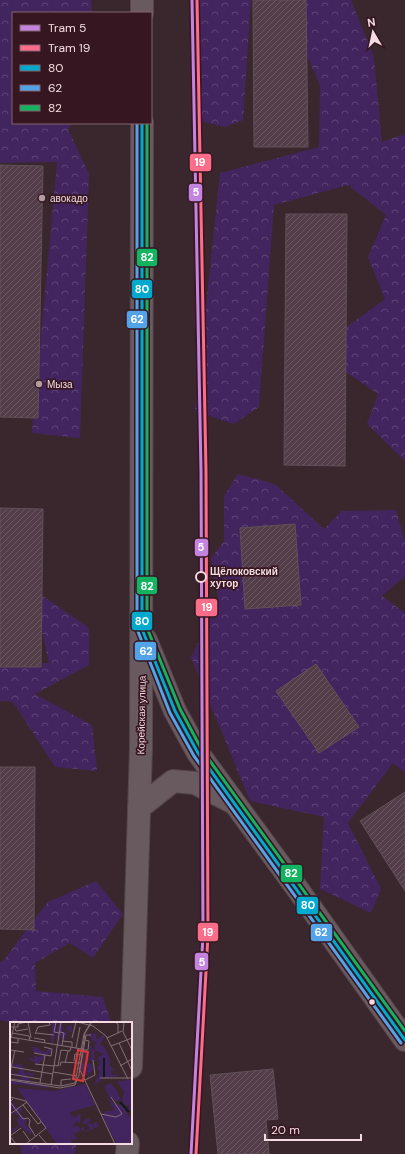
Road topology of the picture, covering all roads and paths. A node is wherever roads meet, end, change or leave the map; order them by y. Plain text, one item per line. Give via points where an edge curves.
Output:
1 (142, 0) edge
2 (142, 12) edge
3 (142, 124) edge
4 (142, 629) junction
5 (234, 804) junction
6 (139, 808) junction
7 (132, 1035) edge
8 (405, 1040) edge

1 - 2 street
3 - 4 street, Корейская улица
4 - 5 street via 175,711 198,753
4 - 6 street, Корейская улица
5 - 6 street via 195,783 173,781
5 - 8 street
6 - 7 street, Корейская улица

